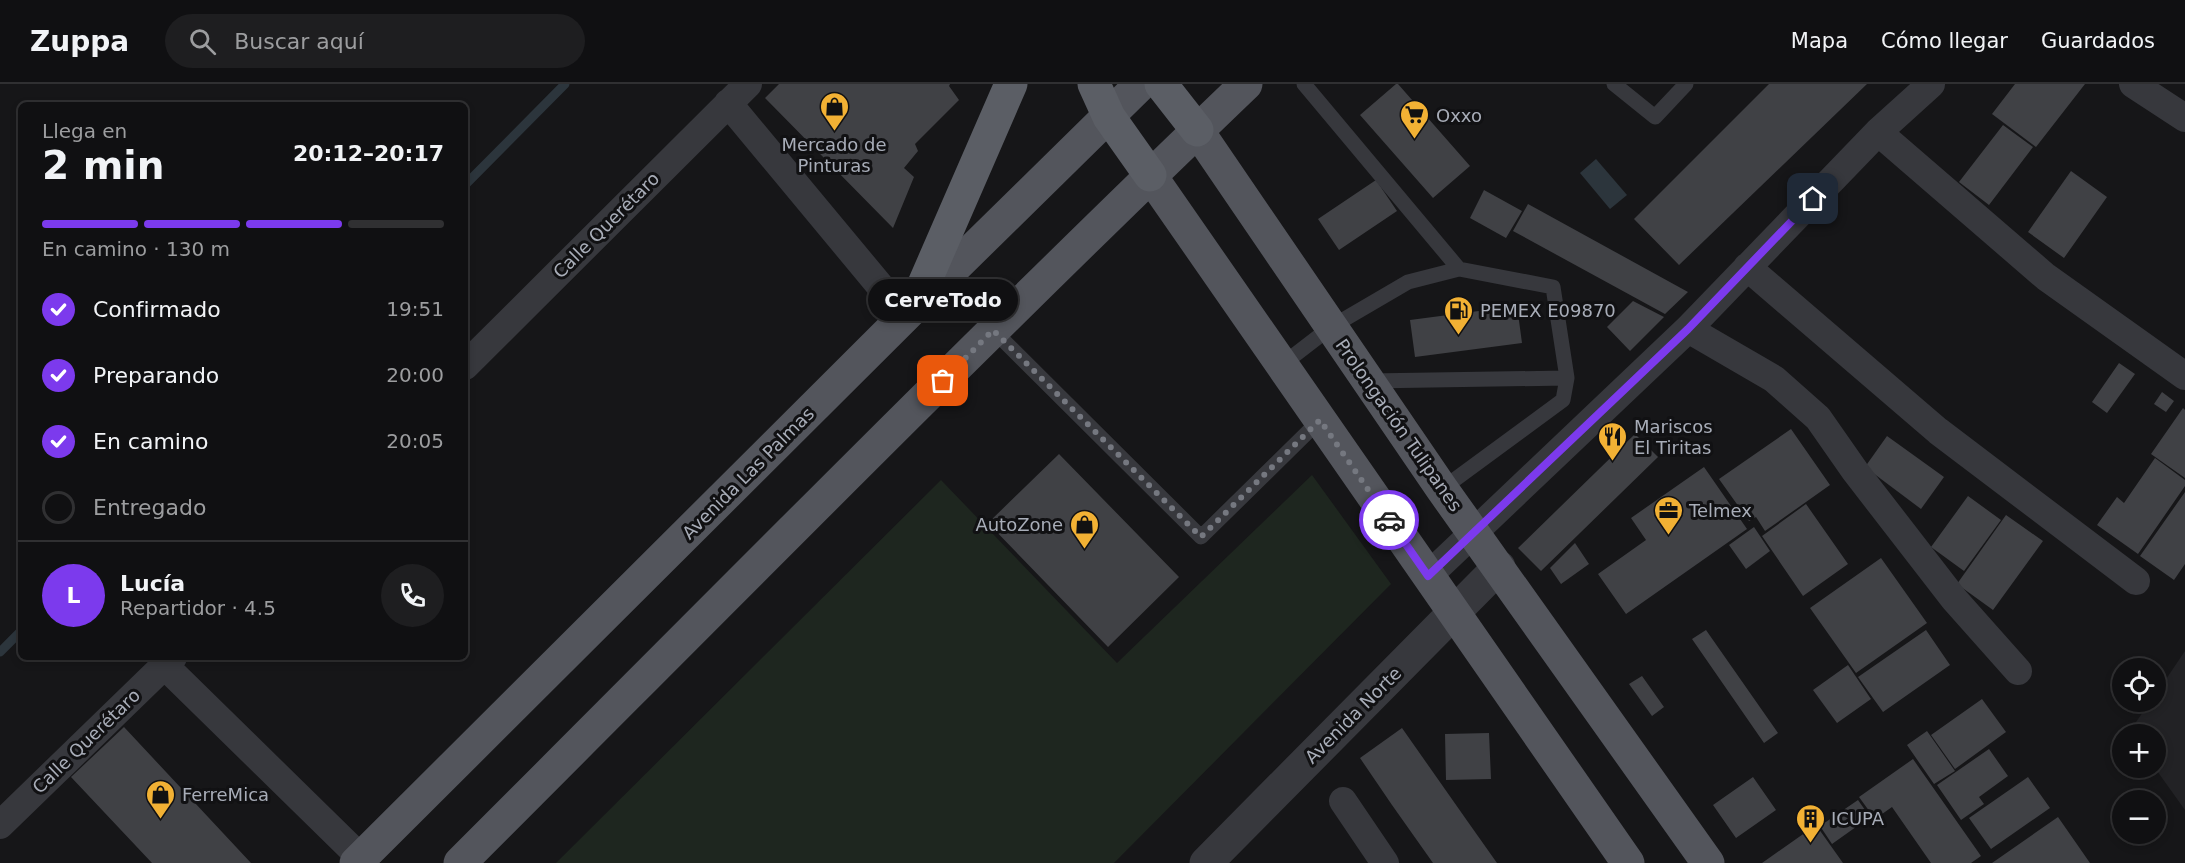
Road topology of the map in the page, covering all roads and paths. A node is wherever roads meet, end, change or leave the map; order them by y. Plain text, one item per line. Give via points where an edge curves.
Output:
1 (1011, 84) edge
2 (1094, 84) edge
3 (1141, 84) edge
4 (1161, 84) edge
5 (1246, 84) edge
6 (1304, 84) edge
7 (1614, 84) edge
8 (1686, 84) edge
9 (1931, 84) edge
10 (2133, 84) edge
11 (738, 94) edge
12 (1109, 117) junction
13 (2185, 118) edge
14 (1197, 130) junction
15 (1878, 132) junction
16 (1150, 175) junction
17 (1747, 267) junction
18 (1459, 269) junction
19 (909, 311) junction
20 (1331, 327) junction
21 (1688, 329) junction
22 (993, 330) junction
23 (468, 363) edge
24 (1283, 364) junction
25 (2185, 376) edge
26 (1567, 378) junction
27 (1368, 381) junction
28 (1320, 420) junction
29 (1442, 489) junction
30 (1474, 534) junction
31 (1499, 567) junction
32 (1428, 576) junction
33 (2136, 581) dead end
34 (1454, 614) junction
35 (169, 661) edge
36 (2018, 671) dead end
37 (1342, 801) dead end
38 (0, 825) edge
39 (1696, 858) edge
40 (358, 861) edge
41 (460, 863) edge
42 (1206, 863) edge
43 (1385, 863) edge
44 (1628, 863) edge

1 - 19 highway
2 - 12 highway
3 - 12 main road, Avenida Las Palmas
4 - 14 highway
5 - 14 main road
6 - 18 lane
7 - 8 lane via 1655,117
9 - 15 street
10 - 13 street
11 - 19 street
11 - 23 street, Calle Querétaro
12 - 16 highway
12 - 19 main road, Avenida Las Palmas
14 - 16 main road
14 - 20 main road, Prolongación Tulipanes
15 - 17 street
15 - 25 street via 2046,277
16 - 22 main road
16 - 24 main road
17 - 21 street
17 - 33 street via 1938,431
18 - 20 lane via 1408,282
18 - 26 lane via 1553,287
19 - 40 main road, Avenida Las Palmas
20 - 24 lane
20 - 27 main road, Prolongación Tulipanes
21 - 30 street
21 - 36 street via 1774,379 1818,418 1954,599
22 - 28 lane via 1201,537
22 - 41 main road
24 - 28 main road
26 - 27 lane
26 - 29 lane via 1563,400
27 - 29 main road, Prolongación Tulipanes
28 - 32 main road
29 - 30 main road, Prolongación Tulipanes
30 - 31 main road, Prolongación Tulipanes
30 - 32 street
31 - 34 street, Avenida Norte
31 - 39 main road, Prolongación Tulipanes
32 - 34 main road
34 - 42 street, Avenida Norte
34 - 44 main road
35 - 38 street, Calle Querétaro
35 - 40 street
37 - 43 street

